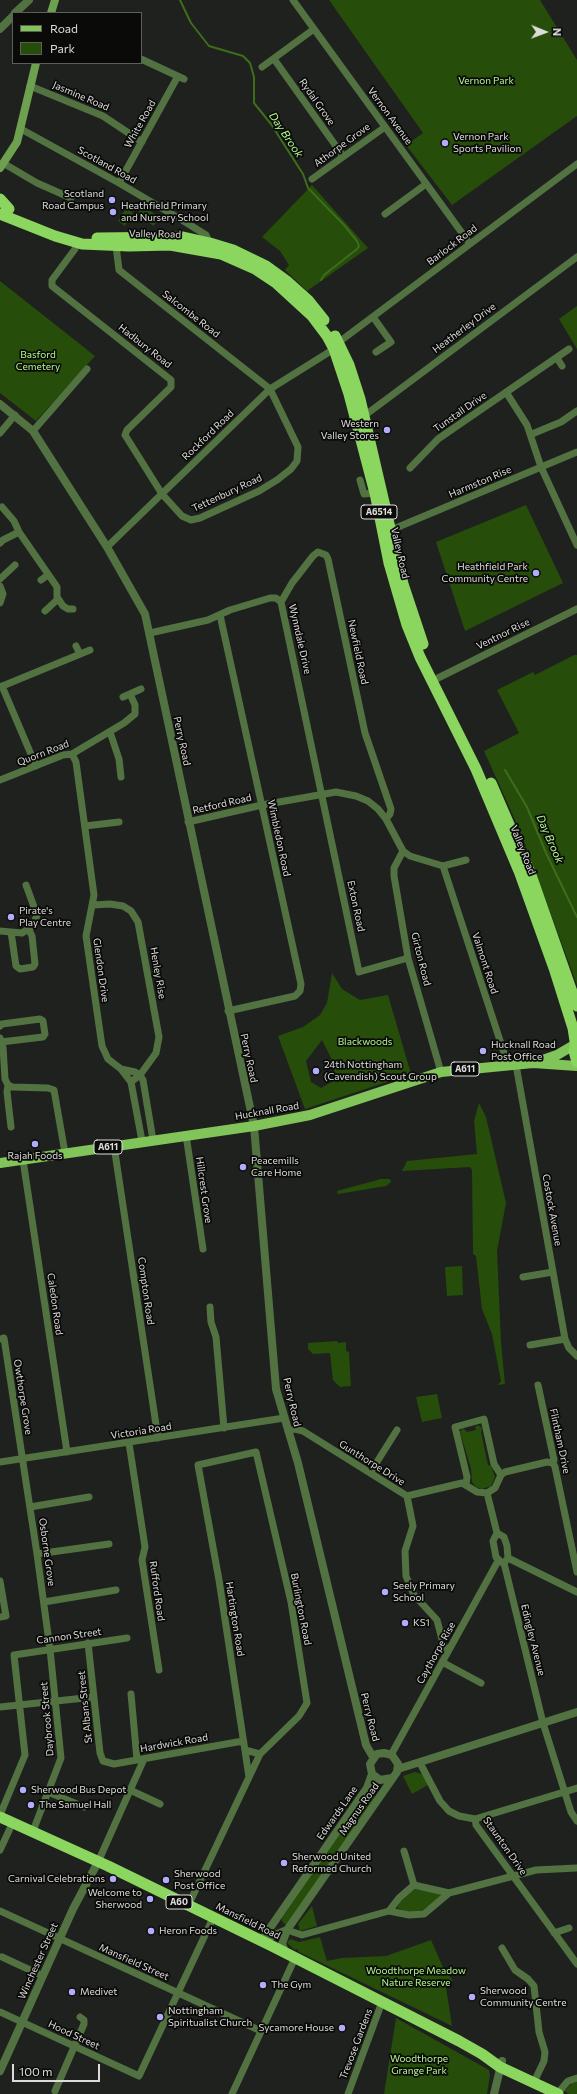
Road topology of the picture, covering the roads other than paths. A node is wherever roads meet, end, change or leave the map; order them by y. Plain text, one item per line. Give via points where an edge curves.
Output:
1 (29, 0) edge
2 (55, 0) edge
3 (293, 0) edge
4 (17, 12) edge
5 (51, 12) edge
6 (12, 17) edge
7 (0, 29) edge
8 (314, 29) junction
9 (142, 59) edge
10 (274, 59) junction
11 (36, 64) edge
12 (262, 67) dead end
13 (30, 86) junction
14 (385, 127) junction
15 (21, 129) junction
16 (142, 142) junction
17 (344, 156) junction
18 (577, 164) edge
19 (1, 166) edge
20 (312, 179) dead end
21 (120, 183) junction
22 (426, 184) junction
23 (71, 198) dead end
24 (0, 199) edge
25 (3, 210) edge
26 (385, 214) dead end
27 (182, 220) junction
28 (183, 237) junction
29 (77, 243) junction
30 (210, 243) junction
31 (470, 244) junction
32 (116, 246) junction
33 (577, 257) edge
34 (373, 317) junction
35 (336, 345) junction
36 (569, 349) dead end
37 (376, 352) dead end
38 (557, 358) junction
39 (562, 366) dead end
40 (87, 369) dead end
41 (270, 389) junction
42 (506, 392) junction
43 (0, 404) edge
44 (577, 411) edge
45 (15, 415) junction
46 (364, 416) junction
47 (32, 432) junction
48 (0, 433) edge
49 (532, 434) junction
50 (577, 452) edge
51 (541, 467) junction
52 (410, 468) dead end
53 (360, 480) dead end
54 (374, 493) junction
55 (162, 494) junction
56 (2, 507) dead end
57 (391, 530) junction
58 (574, 531) edge
59 (19, 532) junction
60 (0, 544) edge
61 (577, 545) edge
62 (107, 548) junction
63 (15, 564) dead end
64 (48, 575) junction
65 (0, 579) edge
66 (41, 580) dead end
67 (0, 586) edge
68 (58, 599) junction
69 (282, 602) junction
70 (0, 603) edge
71 (73, 609) dead end
72 (577, 609) edge
73 (45, 611) dead end
74 (220, 615) junction
75 (150, 633) junction
76 (76, 646) dead end
77 (90, 650) dead end
78 (80, 654) junction
79 (438, 678) junction
80 (1, 686) edge
81 (141, 689) dead end
82 (111, 731) junction
83 (72, 754) junction
84 (36, 766) junction
85 (121, 778) dead end
86 (0, 780) edge
87 (323, 793) junction
88 (262, 805) junction
89 (386, 819) junction
90 (119, 822) dead end
91 (188, 822) junction
92 (85, 826) junction
93 (403, 851) junction
94 (466, 860) dead end
95 (443, 866) junction
96 (26, 885) dead end
97 (93, 905) junction
98 (29, 930) junction
99 (0, 931) edge
100 (12, 932) junction
101 (408, 958) junction
102 (577, 1006) edge
103 (228, 1011) junction
104 (0, 1026) edge
105 (1, 1040) edge
106 (575, 1041) edge
107 (577, 1062) edge
108 (533, 1063) junction
109 (512, 1065) junction
110 (577, 1066) edge
111 (121, 1070) junction
112 (441, 1072) junction
113 (140, 1075) junction
114 (131, 1082) junction
115 (8, 1085) junction
116 (254, 1126) junction
117 (11, 1127) dead end
118 (186, 1135) junction
119 (153, 1140) junction
120 (142, 1141) junction
121 (114, 1146) junction
122 (65, 1153) junction
123 (23, 1160) junction
124 (0, 1163) edge
125 (203, 1249) dead end
126 (553, 1272) junction
127 (523, 1278) dead end
128 (210, 1307) dead end
129 (2, 1339) edge
130 (565, 1339) junction
131 (530, 1345) dead end
132 (577, 1356) edge
133 (538, 1385) dead end
134 (284, 1418) junction
135 (224, 1428) junction
136 (397, 1430) dead end
137 (288, 1431) junction
138 (158, 1438) junction
139 (129, 1443) junction
140 (66, 1452) junction
141 (256, 1452) joint
142 (22, 1459) junction
143 (0, 1462) edge
144 (553, 1463) junction
145 (370, 1473) junction
146 (501, 1475) junction
147 (466, 1484) junction
148 (487, 1493) junction
149 (407, 1496) junction
150 (89, 1497) dead end
151 (30, 1507) junction
152 (497, 1533) junction
153 (573, 1536) edge
154 (109, 1544) dead end
155 (37, 1554) junction
156 (503, 1561) junction
157 (577, 1572) edge
158 (0, 1581) edge
159 (116, 1590) dead end
160 (577, 1592) edge
161 (44, 1602) junction
162 (3, 1616) edge
163 (127, 1638) dead end
164 (88, 1643) junction
165 (50, 1649) junction
166 (449, 1649) junction
167 (442, 1662) junction
168 (159, 1670) dead end
169 (481, 1684) dead end
170 (131, 1694) dead end
171 (94, 1697) junction
172 (56, 1701) junction
173 (20, 1705) junction
174 (0, 1707) edge
175 (577, 1712) edge
176 (544, 1723) junction
177 (244, 1741) junction
178 (245, 1750) junction
179 (260, 1754) junction
180 (391, 1755) junction
181 (373, 1757) junction
182 (141, 1759) junction
183 (420, 1763) junction
184 (109, 1764) joint
185 (398, 1769) junction
186 (372, 1774) junction
187 (249, 1777) junction
188 (392, 1778) junction
189 (577, 1788) edge
190 (130, 1790) junction
191 (48, 1792) junction
192 (564, 1792) junction
193 (160, 1804) dead end
194 (84, 1807) dead end
195 (0, 1816) edge
196 (475, 1819) junction
197 (577, 1821) edge
198 (13, 1822) junction
199 (33, 1831) junction
200 (0, 1850) edge
201 (404, 1851) dead end
202 (98, 1862) junction
203 (577, 1868) edge
204 (513, 1875) junction
205 (414, 1885) junction
206 (449, 1893) junction
207 (188, 1906) junction
208 (0, 1911) edge
209 (389, 1911) junction
210 (213, 1918) junction
211 (275, 1921) junction
212 (569, 1928) dead end
213 (287, 1930) junction
214 (554, 1932) junction
215 (60, 1939) junction
216 (261, 1941) junction
217 (501, 1948) dead end
218 (290, 1956) junction
219 (2, 1957) dead end
220 (577, 1964) edge
221 (43, 1976) junction
222 (179, 1993) junction
223 (382, 2002) junction
224 (0, 2012) edge
225 (80, 2017) dead end
226 (22, 2022) junction
227 (261, 2031) junction
228 (76, 2047) junction
229 (501, 2064) junction
230 (1, 2068) edge
231 (577, 2078) edge
232 (534, 2082) junction
233 (55, 2090) dead end
234 (232, 2094) edge
235 (348, 2094) edge
236 (494, 2094) edge
237 (558, 2094) edge

1 - 4 street
2 - 5 main road
3 - 8 street, Vernon Avenue
6 - 7 street
8 - 10 street
8 - 14 street, Vernon Avenue
9 - 16 street, White Road via 181,77
10 - 12 street
10 - 17 street, Rydal Grove
11 - 13 main road
13 - 15 main road
13 - 16 street, Jasmine Road via 103,116
14 - 17 street, Athorpe Grove
14 - 22 street, Vernon Avenue
15 - 19 main road via 16,145
15 - 21 street, Scotland Road
16 - 21 street, White Road
17 - 20 street, Athorpe Grove
18 - 31 street, Barlock Road
19 - 23 street
21 - 27 street, Scotland Road
22 - 26 street
22 - 31 street, Vernon Avenue
24 - 25 highway
25 - 28 highway, Valley Road / A6514 via 79,236
25 - 29 highway, Valley Road / A6514 via 55,236
27 - 28 street
27 - 30 street, Scotland Road via 206,235
28 - 30 highway, Valley Road / A6514
29 - 32 highway, Valley Road / A6514
29 - 55 street, Hadbury Road via 52,280 52,286 171,380 171,387 126,432 127,440
30 - 35 highway, Valley Road / A6514 via 248,257 288,282 317,311
31 - 34 street, Barlock Road
32 - 35 highway, Valley Road / A6514 via 183,246 220,254 255,269 291,295
32 - 41 street, Salcombe Road via 119,270
33 - 46 street, Heatherley Drive
34 - 35 street, Barlock Road
34 - 37 street via 391,342
35 - 41 street, Rockford Road
35 - 46 highway, Valley Road / A6514 via 352,375
35 - 54 highway, Valley Road / A6514
36 - 38 street, Tunstall Drive
38 - 39 street
38 - 42 street, Tunstall Drive
40 - 47 street
41 - 55 street, Rockford Road
41 - 55 street, Tettenbury Road via 298,447 297,461 291,469 259,492 191,520 182,516
42 - 49 street
42 - 52 street, Tunstall Drive via 438,439
43 - 45 street, Perry Road
44 - 49 street via 561,422
45 - 47 street, Perry Road
45 - 48 street
46 - 57 highway, Valley Road / A6514
47 - 62 street, Perry Road
49 - 51 street
50 - 51 street, Harmston Rise
51 - 57 street, Harmston Rise
51 - 58 street
53 - 54 street via 364,494
54 - 106 highway, Valley Road / A6514 via 389,564 407,625 420,657 476,769 519,871 555,971
55 - 62 street, Rockford Road
56 - 59 street via 14,521
57 - 79 highway, Valley Road / A6514 via 413,616
58 - 61 street
59 - 60 street
59 - 64 street
62 - 75 street, Perry Road via 145,614
63 - 65 street
64 - 66 street
64 - 68 street via 55,584
67 - 70 street via 3,594
68 - 71 street via 64,607
68 - 73 street
69 - 74 street, Wynndale Drive via 270,598
69 - 87 street, Wynndale Drive
69 - 89 street, Newfield Road via 292,583 313,556 318,552 326,555 365,733 391,809
72 - 79 street, Ventnor Rise
74 - 75 street, Wynndale Drive
74 - 88 street, Wimbledon Road
75 - 91 street, Perry Road
76 - 78 street
77 - 78 street
78 - 80 street
79 - 102 highway, Valley Road / A6514 via 476,751 514,835
80 - 84 street
81 - 82 street, Quorn Road via 126,695 135,705 133,717
82 - 83 street, Quorn Road
82 - 85 street
83 - 84 street, Quorn Road
83 - 92 street, Glendon Drive via 76,762
84 - 86 street, Quorn Road
87 - 88 street, Retford Road
87 - 89 street, Retford Road via 336,792 356,796 368,801
87 - 101 street, Exton Road via 359,972
88 - 91 street, Retford Road
88 - 103 street, Wimbledon Road via 301,984 300,991 295,996
89 - 93 street, Retford Road
90 - 92 street
91 - 103 street, Perry Road
92 - 97 street, Glendon Drive via 94,895
93 - 95 street via 410,856
93 - 101 street, Girton Road via 394,868 394,876
94 - 95 street
95 - 109 street, Valmont Road
96 - 98 street via 36,915 36,922
97 - 111 street, Glendon Drive via 86,936 102,1046 108,1059
97 - 113 street, Henley Rise via 123,906 131,911 138,922 159,1037 156,1053
98 - 100 street via 22,933
98 - 100 street via 35,964 33,967 20,969 16,966
99 - 100 street
101 - 112 street, Girton Road
103 - 116 street, Perry Road
104 - 105 street via 40,1019 43,1021 45,1034 43,1037
105 - 115 street via 5,1079
106 - 107 highway, Valley Road via 574,1056
106 - 108 main road, Hucknall Road / A611 via 557,1055
108 - 109 main road, Hucknall Road / A611
108 - 110 main road, Hucknall Road / A611
109 - 112 main road, Hucknall Road / A611
109 - 126 street, Costock Avenue
111 - 113 street
111 - 114 street, Glendon Drive
112 - 116 main road, Hucknall Road / A611 via 310,1115
113 - 114 street
113 - 119 street via 144,1082
114 - 120 street, Glendon Drive
115 - 117 street
115 - 122 street via 54,1090
116 - 118 main road, Hucknall Road / A611
116 - 134 street, Perry Road via 276,1389
118 - 119 main road, Hucknall Road / A611
118 - 125 street, Hillcrest Grove
119 - 120 main road, Hucknall Road / A611
120 - 121 main road, Hucknall Road / A611
121 - 122 main road, Hucknall Road / A611
121 - 138 street, Compton Road
122 - 123 main road, Hucknall Road / A611
123 - 124 main road, Hucknall Road / A611
123 - 140 street, Caledon Road
126 - 127 street
126 - 130 street, Costock Avenue
128 - 135 street
129 - 142 street, Owthorpe Grove
130 - 131 street
130 - 132 street, Costock Avenue
133 - 144 street, Flintham Drive
134 - 135 street, Victoria Road
134 - 137 street, Perry Road
135 - 138 street, Victoria Road
136 - 145 street
137 - 145 street, Gunthorpe Drive via 295,1429 303,1432
137 - 181 street, Perry Road via 366,1745
138 - 139 street, Victoria Road
139 - 140 street, Victoria Road
139 - 168 street, Rufford Road via 145,1547 142,1560
140 - 142 street, Victoria Road
141 - 177 street, Hartington Road via 198,1465
141 - 179 street, Burlington Road via 291,1602 308,1703 299,1716
142 - 143 street, Victoria Road
142 - 151 street, Osborne Grove
144 - 146 street via 547,1462
144 - 153 street, Flintham Drive
145 - 149 street, Gunthorpe Drive
146 - 147 street via 494,1464 484,1419 455,1427 466,1471
146 - 148 street via 495,1488
147 - 148 street via 477,1492
147 - 149 street, Gunthorpe Drive via 458,1483
148 - 152 street, Edingley Avenue
149 - 166 street via 413,1526 406,1551 406,1576 414,1595 437,1620 444,1646
150 - 151 street
151 - 155 street, Osborne Grove
152 - 156 street, Edingley Avenue via 493,1541
152 - 156 street, Edingley Avenue via 504,1537
153 - 157 street, Flintham Drive
154 - 155 street
155 - 161 street, Osborne Grove
156 - 160 street
156 - 166 street, Caythorpe Rise
156 - 176 street, Edingley Avenue
158 - 162 street
159 - 161 street
161 - 165 street, Osborne Grove
163 - 164 street, Cannon Street
164 - 165 street, Cannon Street
164 - 171 street, St Albans Street
165 - 172 street, Daybrook Street
165 - 173 street, Cannon Street via 14,1655
166 - 167 street, Caythorpe Rise
167 - 169 street
167 - 180 street, Caythorpe Rise
170 - 182 street
171 - 172 street
171 - 184 street, St Albans Street via 100,1753 103,1761
172 - 173 street
172 - 191 street, Daybrook Street via 62,1758
173 - 174 street
173 - 195 street via 25,1755
175 - 176 street
176 - 183 street
176 - 192 street, Edingley Avenue
177 - 178 street, Hartington Road
177 - 182 street, Hardwick Road
178 - 179 street
178 - 187 street, Hartington Road
179 - 187 street, Burlington Road
180 - 181 street via 380,1753
180 - 185 street via 396,1759
181 - 186 street via 370,1764
182 - 184 street, Hardwick Road
182 - 190 street
183 - 185 street
183 - 196 street, Staunton Drive via 440,1801 460,1816
185 - 188 street
186 - 188 street via 380,1780
186 - 211 street, Edwards Lane via 367,1788
187 - 207 street, Burlington Road
188 - 213 street, Magnus Road
189 - 192 street
190 - 193 street
190 - 202 street
191 - 194 street
191 - 199 street, Daybrook Street
192 - 196 street
192 - 197 street, Edingley Avenue
195 - 198 highway, Mansfield Road / A60
196 - 204 street, Staunton Drive
198 - 199 highway, Mansfield Road / A60
198 - 200 street
199 - 202 highway, Mansfield Road / A60
201 - 205 street
202 - 207 highway, Mansfield Road / A60
202 - 215 street, Winchester Street
203 - 204 street via 536,1870
204 - 206 street
204 - 214 street, Staunton Drive
205 - 206 street
205 - 209 street
206 - 209 street via 424,1914 409,1915
207 - 210 highway, Mansfield Road / A60
208 - 215 street, Mansfield Street
209 - 213 street via 302,1935
210 - 216 highway, Mansfield Road / A60
210 - 222 street
211 - 213 street
211 - 216 street, Edwards Lane
212 - 214 street
213 - 216 street
213 - 218 street, Magnus Road via 282,1944
214 - 220 street, Staunton Drive
215 - 221 street, Winchester Street
215 - 222 street, Mansfield Street
216 - 218 highway, Mansfield Road / A60
217 - 232 street via 515,1970 534,1986 539,2036 545,2052 544,2061
218 - 223 highway, Mansfield Road / A60
218 - 227 street
219 - 221 street
221 - 226 street, Winchester Street
222 - 227 street, Mansfield Street
222 - 228 street, Hood Street via 139,2076
223 - 229 highway, Mansfield Road / A60
223 - 235 street, Trevose Gardens
224 - 226 street, Hood Street
225 - 228 street via 84,2024
226 - 228 street, Hood Street
226 - 230 street, Winchester Street
227 - 234 street
228 - 233 street
229 - 232 highway, Mansfield Road / A60
229 - 236 street
231 - 237 street via 568,2081
232 - 237 highway, Mansfield Road / A60

